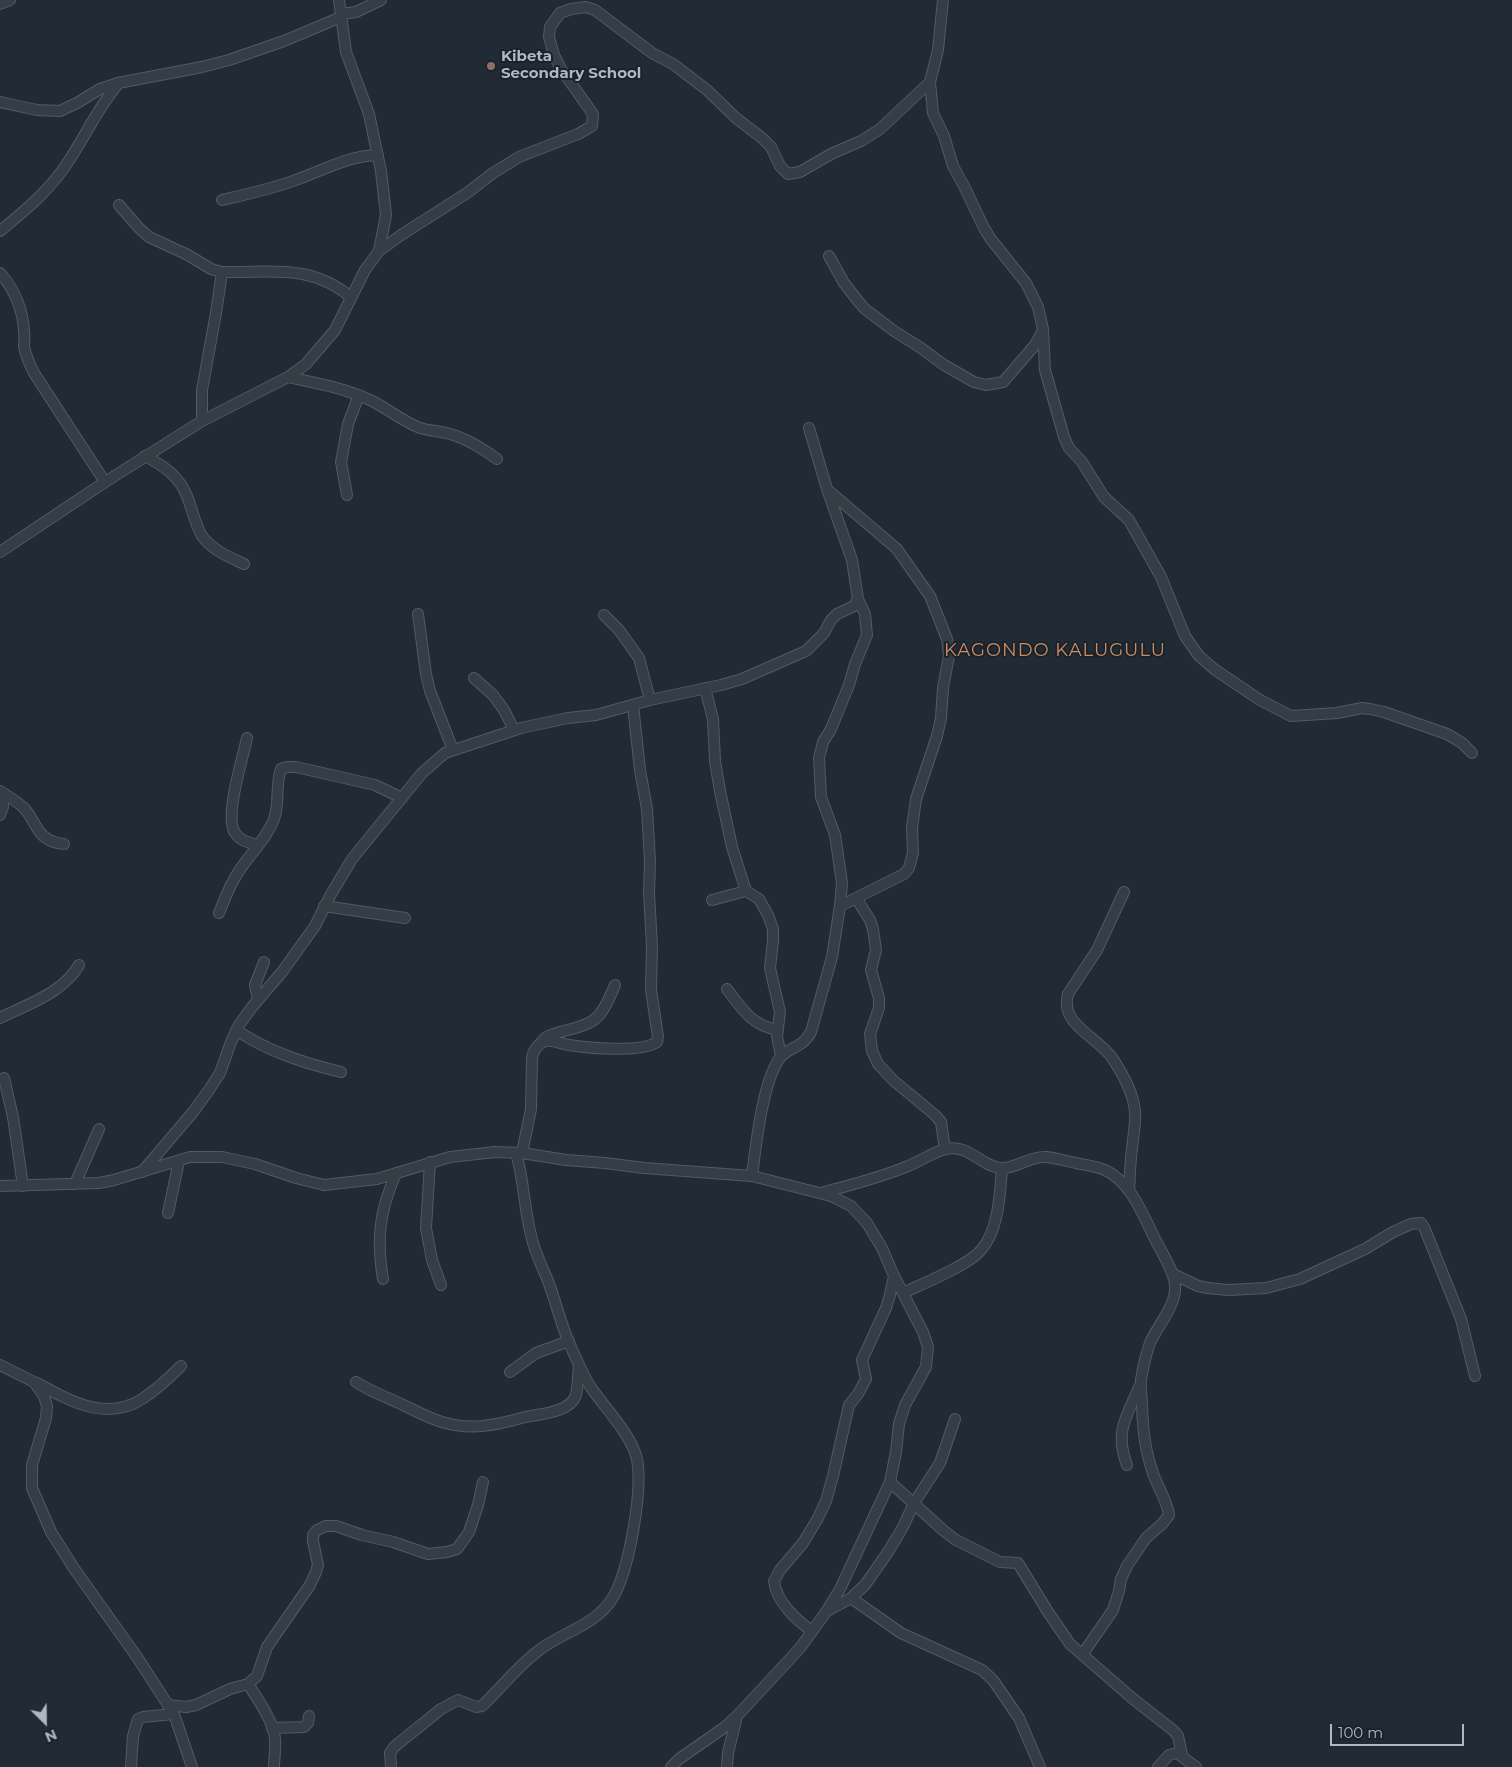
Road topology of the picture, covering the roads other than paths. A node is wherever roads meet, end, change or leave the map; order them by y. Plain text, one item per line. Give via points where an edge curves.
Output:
1 (10, 0) edge
2 (339, 0) edge
3 (381, 0) edge
4 (943, 0) edge
5 (0, 4) edge
6 (341, 15) junction
7 (930, 82) junction
8 (118, 83) junction
9 (0, 102) edge
10 (378, 155) junction
11 (222, 200) dead end
12 (119, 205) dead end
13 (0, 231) edge
14 (379, 251) junction
15 (829, 256) dead end
16 (222, 272) junction
17 (0, 273) edge
18 (351, 297) junction
19 (1043, 329) junction
20 (288, 377) junction
21 (359, 395) junction
22 (202, 422) junction
23 (809, 428) dead end
24 (146, 456) junction
25 (497, 460) dead end
26 (105, 482) junction
27 (827, 489) junction
28 (347, 495) dead end
29 (0, 552) edge
30 (244, 564) dead end
31 (858, 599) junction
32 (418, 614) dead end
33 (604, 615) dead end
34 (474, 678) dead end
35 (705, 688) junction
36 (650, 700) junction
37 (633, 705) junction
38 (514, 730) junction
39 (247, 738) dead end
40 (453, 750) junction
41 (1472, 752) dead end
42 (1, 792) edge
43 (402, 798) junction
44 (0, 815) edge
45 (64, 844) dead end
46 (258, 845) junction
47 (746, 891) junction
48 (1124, 892) dead end
49 (856, 898) junction
50 (712, 900) dead end
51 (324, 906) junction
52 (840, 906) junction
53 (219, 913) dead end
54 (405, 918) dead end
55 (264, 962) dead end
56 (79, 965) dead end
57 (615, 985) dead end
58 (727, 989) dead end
59 (258, 1000) junction
60 (0, 1018) edge
61 (236, 1030) junction
62 (778, 1030) junction
63 (539, 1045) junction
64 (781, 1056) junction
65 (341, 1072) dead end
66 (4, 1078) dead end
67 (99, 1129) dead end
68 (945, 1149) junction
69 (519, 1153) junction
70 (179, 1161) junction
71 (430, 1162) junction
72 (1002, 1168) junction
73 (142, 1172) junction
74 (396, 1173) junction
75 (752, 1176) junction
76 (75, 1184) junction
77 (0, 1186) edge
78 (23, 1186) junction
79 (1129, 1191) junction
80 (821, 1193) junction
81 (168, 1213) dead end
82 (1172, 1274) junction
83 (894, 1276) junction
84 (383, 1278) dead end
85 (441, 1285) dead end
86 (903, 1293) junction
87 (569, 1341) junction
88 (579, 1364) junction
89 (0, 1365) edge
90 (181, 1366) dead end
91 (510, 1372) dead end
92 (1475, 1376) dead end
93 (34, 1382) junction
94 (356, 1382) dead end
95 (1141, 1382) junction
96 (955, 1420) dead end
97 (1127, 1465) dead end
98 (483, 1482) dead end
99 (890, 1482) junction
100 (914, 1503) junction
101 (851, 1598) junction
102 (826, 1612) junction
103 (812, 1631) junction
104 (1082, 1655) junction
105 (248, 1684) junction
106 (170, 1710) junction
107 (309, 1716) dead end
108 (737, 1716) junction
109 (272, 1728) junction
110 (1182, 1755) junction
111 (131, 1767) edge
112 (192, 1767) edge
113 (274, 1767) edge
114 (391, 1767) edge
115 (671, 1767) edge
116 (727, 1767) edge
117 (1040, 1767) edge
118 (1158, 1767) edge
119 (1196, 1767) edge

1 - 5 street
2 - 6 street
3 - 6 street
4 - 7 street via 938,50
6 - 8 street via 284,41 229,60
6 - 10 street via 346,52 369,114
7 - 14 street via 880,129 800,172 788,174 762,138 673,64 652,53 595,10 586,7 571,9 560,13 554,20 550,27 550,41 561,69 593,114 592,126 518,157
7 - 19 street via 933,113 953,166 990,238 1029,288
8 - 9 street via 60,111
8 - 13 street via 51,186
10 - 11 street via 346,160 284,184
10 - 14 street via 386,205
12 - 16 street via 149,237
14 - 18 street
15 - 19 street via 844,283 865,309 944,365 974,382 986,385 1003,382 1035,345
16 - 18 street via 302,273 328,282
16 - 22 street via 203,383
17 - 26 street via 8,282 19,307 24,346 34,373
18 - 20 street via 336,330 306,364
19 - 41 street via 1045,370 1069,448 1104,497 1130,520 1161,577 1185,636 1199,656 1260,700 1291,716 1370,709 1447,734
20 - 21 street
20 - 22 street
21 - 25 street via 421,428 466,440
21 - 28 street via 343,445 341,462
22 - 24 street
23 - 27 street
24 - 26 street
24 - 30 street via 175,476 203,536 215,549
26 - 29 street
27 - 31 street via 852,560
27 - 49 street via 877,530 908,564 930,596 947,639 949,656 937,736 914,809 909,868 904,874
31 - 35 street via 854,606 837,614 806,651 742,678
31 - 52 street via 865,614 867,635 819,758 821,797 834,835 842,883
32 - 40 street via 430,691
33 - 36 street via 620,630 639,658
34 - 38 street via 493,695
35 - 36 street
35 - 47 street via 713,719 720,791
36 - 37 street
37 - 38 street
37 - 63 street via 647,809 651,990 657,1042 620,1049 548,1041
38 - 40 street
39 - 46 street via 231,820 238,836
40 - 43 street via 422,773
42 - 44 street via 3,807
42 - 45 street via 24,808 42,834 55,843
43 - 46 street via 375,785 286,767 278,776 274,819
43 - 51 street via 352,859
46 - 53 street via 238,872
47 - 50 street
47 - 62 street via 759,899 773,929 770,961 780,1012
48 - 79 street via 1097,950 1066,1001 1076,1025 1111,1056 1132,1098 1135,1112
49 - 52 street
49 - 68 street via 874,929 876,950 871,970 879,1008 870,1034 872,1052 894,1082 941,1122
51 - 54 street
51 - 59 street via 315,926
52 - 64 street via 832,957 811,1032 806,1040
55 - 59 street via 255,984
56 - 60 street via 63,986
57 - 63 street via 598,1018 579,1028 548,1036
58 - 62 street via 757,1023
59 - 61 street
61 - 65 street via 286,1056
61 - 73 street via 220,1073 209,1090
62 - 64 street
63 - 69 street via 532,1058 531,1108
64 - 75 street via 758,1127
66 - 78 street
67 - 76 street
68 - 72 street via 968,1151
68 - 80 street via 907,1167
69 - 71 street via 477,1153
69 - 75 street
69 - 87 street via 531,1236
70 - 73 street
70 - 74 street via 190,1157 222,1157 324,1185 377,1179
70 - 81 street
71 - 74 street
71 - 85 street via 426,1228
72 - 79 street via 1036,1158 1053,1158 1105,1170
72 - 86 street via 998,1214 981,1250 947,1272
73 - 76 street via 114,1180
74 - 84 street via 386,1197 378,1240
75 - 80 street
76 - 78 street
77 - 78 street
79 - 82 street
80 - 83 street via 851,1206 868,1223
82 - 92 street via 1208,1288 1266,1288 1300,1278 1365,1249 1393,1232 1420,1223 1424,1226 1461,1319
82 - 95 street via 1174,1298 1150,1343
83 - 86 street
83 - 103 street via 886,1308 862,1360 866,1379 846,1412 826,1500 803,1543 774,1581 783,1602
86 - 99 street via 928,1348 926,1367 905,1405 899,1424
87 - 88 street
87 - 91 street via 536,1353
88 - 94 street via 576,1395 567,1406 482,1427 442,1422 371,1392
88 - 114 street via 636,1457 638,1495 622,1579 601,1612 583,1626 537,1651 482,1706 476,1708 458,1700 419,1726 394,1747 390,1753
89 - 93 street
90 - 93 street via 142,1399 113,1410 77,1403
93 - 106 street via 47,1406 32,1465 32,1488 51,1532
95 - 97 street via 1121,1434
95 - 104 street via 1145,1449 1169,1515 1146,1538 1127,1566 1113,1610
96 - 100 street via 940,1463
98 - 105 street via 469,1532 457,1548 447,1552 428,1554 336,1526 317,1530 312,1541 318,1565 313,1579 267,1647 257,1676
99 - 100 street
99 - 102 street via 852,1565
100 - 101 street via 888,1552 865,1585
100 - 104 street via 956,1540 1000,1562 1018,1563 1063,1635
101 - 102 street
101 - 117 street via 900,1633 982,1670 993,1680 1019,1718
102 - 103 street
103 - 108 street
104 - 110 street via 1174,1731
105 - 106 street via 190,1707
105 - 109 street
106 - 111 street via 138,1719
106 - 112 street
107 - 109 street via 304,1727
108 - 115 street
108 - 116 street
109 - 113 street via 275,1737
110 - 118 street via 1173,1753
110 - 119 street

